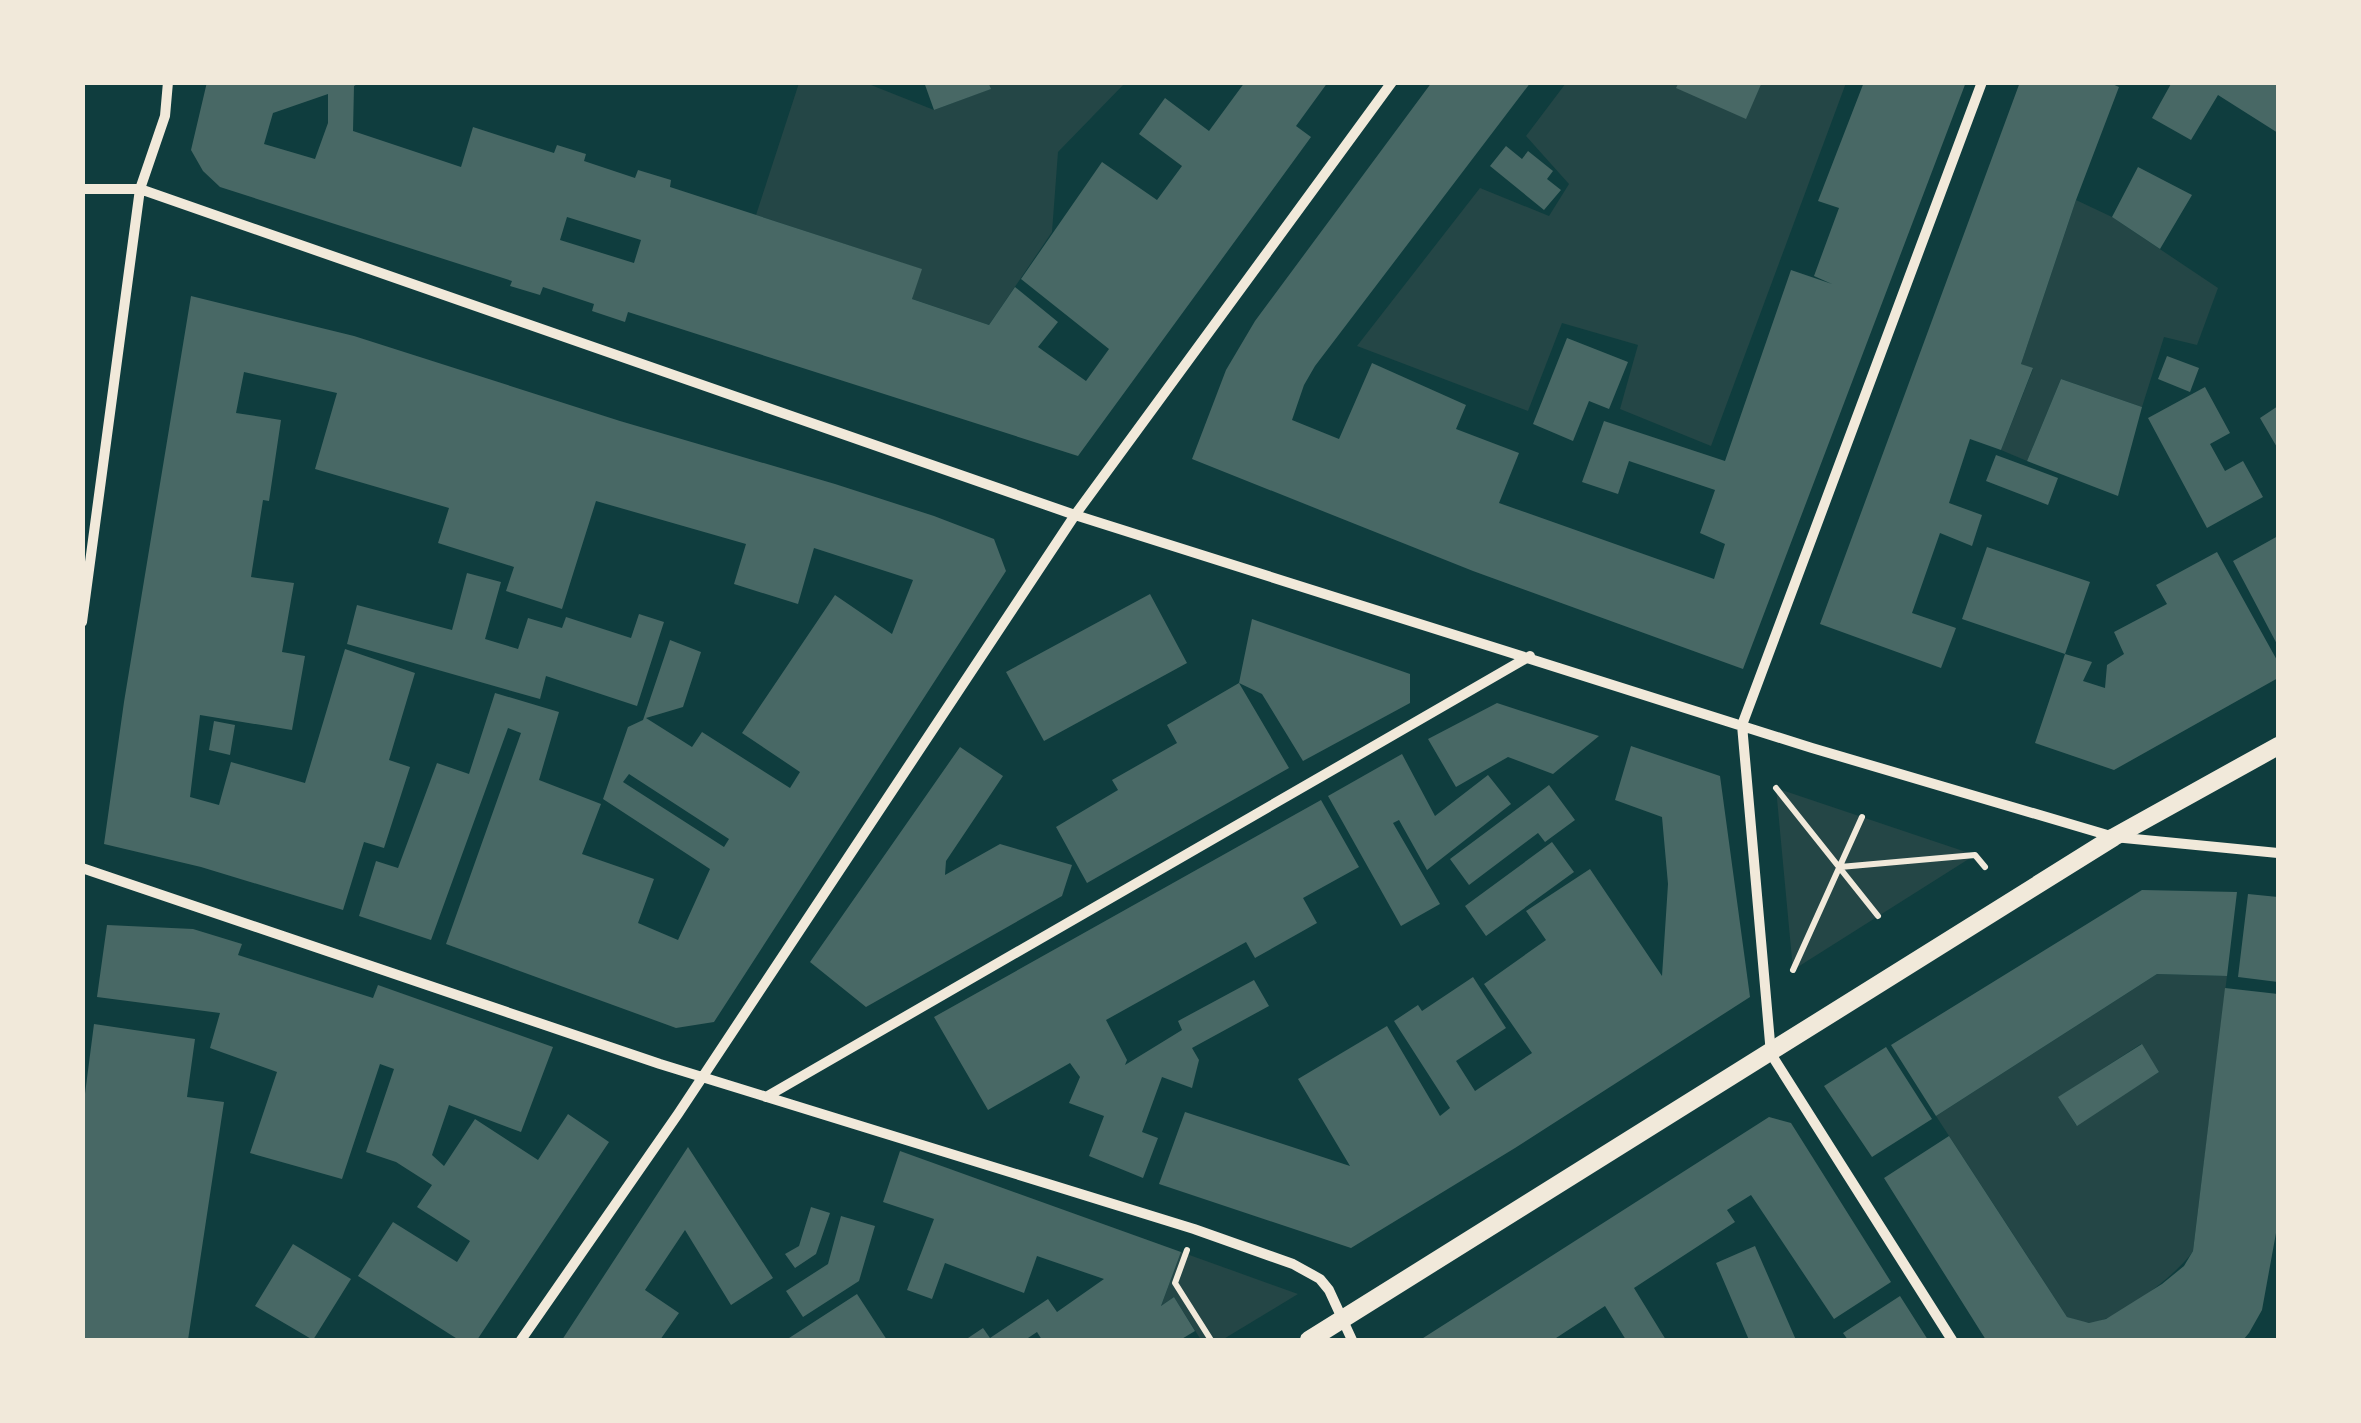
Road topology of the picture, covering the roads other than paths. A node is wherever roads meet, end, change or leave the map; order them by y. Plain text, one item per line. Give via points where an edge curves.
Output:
1 (168, 82) edge
2 (1392, 82) edge
3 (1982, 82) edge
4 (82, 189) edge
5 (140, 189) junction
6 (1075, 515) junction
7 (82, 622) edge
8 (1530, 656) junction
9 (1742, 725) junction
10 (2278, 746) edge
11 (2114, 837) junction
12 (2278, 852) edge
13 (82, 868) edge
14 (1771, 1054) junction
15 (702, 1077) junction
16 (766, 1096) junction
17 (1343, 1320) junction
18 (522, 1340) edge
19 (1309, 1340) edge
20 (1352, 1340) edge
21 (1952, 1340) edge

1 - 5 street via 165,116
2 - 6 street
3 - 9 street
4 - 5 street
5 - 6 street
5 - 7 street
6 - 8 street
6 - 15 street
8 - 9 street
8 - 16 street
9 - 11 street
9 - 14 street
10 - 11 street
11 - 12 street
11 - 14 street
13 - 15 street
14 - 17 street
14 - 21 street
15 - 16 street
15 - 18 street
16 - 17 street via 1293,1264 1329,1290
17 - 19 street
17 - 20 street

